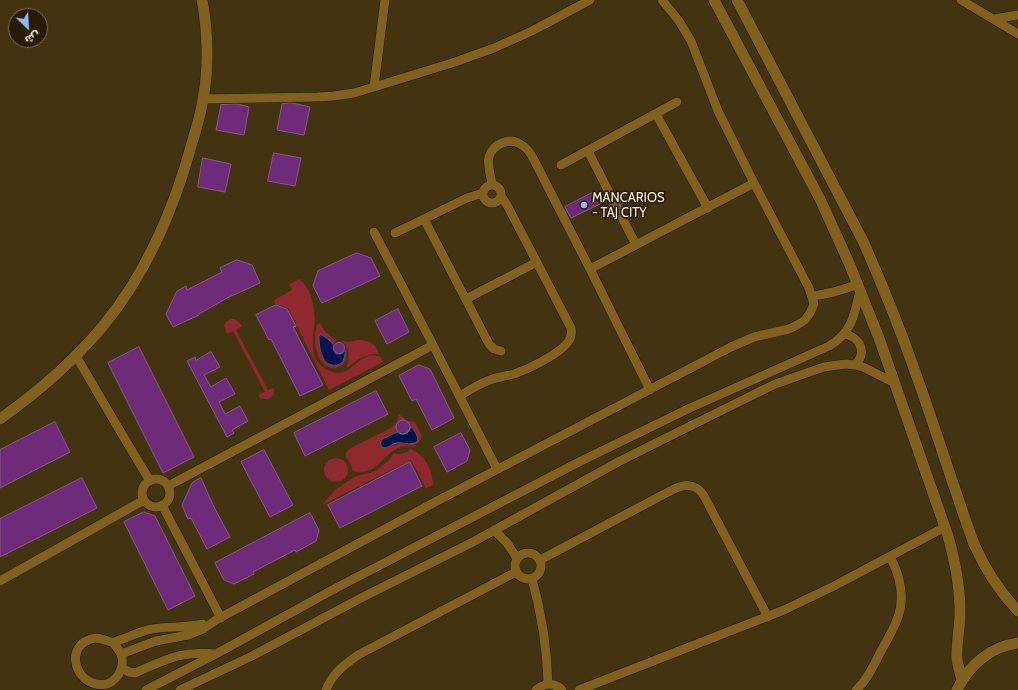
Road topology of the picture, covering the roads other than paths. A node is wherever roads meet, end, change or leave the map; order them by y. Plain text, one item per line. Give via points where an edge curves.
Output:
1 (202, 0) edge
2 (384, 0) edge
3 (590, 0) edge
4 (662, 0) edge
5 (714, 0) edge
6 (737, 0) edge
7 (961, 0) edge
8 (1018, 15) edge
9 (994, 19) junction
10 (1018, 34) edge
11 (374, 87) junction
12 (203, 99) junction
13 (677, 102) dead end
14 (656, 114) junction
15 (588, 151) junction
16 (561, 165) dead end
17 (754, 183) junction
18 (492, 185) junction
19 (483, 193) junction
20 (501, 196) junction
21 (708, 208) junction
22 (424, 219) junction
23 (374, 232) dead end
24 (395, 233) dead end
25 (636, 245) junction
26 (537, 262) junction
27 (590, 269) junction
28 (859, 287) junction
29 (812, 296) junction
30 (466, 299) junction
31 (845, 334) junction
32 (434, 345) junction
33 (502, 351) dead end
34 (76, 356) junction
35 (855, 365) junction
36 (895, 383) junction
37 (650, 390) junction
38 (460, 396) junction
39 (0, 419) edge
40 (497, 469) junction
41 (150, 481) junction
42 (168, 486) junction
43 (144, 500) junction
44 (162, 505) junction
45 (945, 527) junction
46 (494, 530) junction
47 (890, 557) junction
48 (518, 558) junction
49 (540, 560) junction
50 (516, 572) junction
51 (532, 579) junction
52 (0, 581) edge
53 (1018, 611) edge
54 (768, 617) junction
55 (219, 619) junction
56 (112, 642) junction
57 (1018, 643) edge
58 (121, 654) junction
59 (216, 654) junction
60 (122, 668) junction
61 (548, 684) junction
62 (959, 685) edge
63 (92, 688) edge
64 (146, 690) edge
65 (180, 690) edge
66 (326, 690) edge
67 (536, 690) edge
68 (562, 690) edge
69 (579, 690) edge
70 (856, 690) edge

1 - 12 main road via 206,54
2 - 11 street
3 - 11 street via 494,48
4 - 17 street via 691,41 718,111
5 - 28 main road via 823,206
6 - 53 main road via 863,241 917,377 974,544 1000,591
7 - 9 street
8 - 9 street
9 - 10 street
11 - 12 street via 354,93 317,98
12 - 34 main road via 184,173 155,245 120,304
13 - 14 street
14 - 15 street
14 - 21 street
15 - 16 street
15 - 25 street
17 - 21 street
17 - 29 street
18 - 19 street via 485,188
18 - 20 street via 499,188
18 - 27 street via 488,163 496,146 508,141 526,148
19 - 20 street via 484,198 491,203 496,202
19 - 22 street
20 - 26 street
21 - 25 street
22 - 24 street
22 - 30 street
23 - 32 street
25 - 27 street
26 - 30 street
26 - 38 street via 571,328 569,341 552,355 526,369 480,384
27 - 37 street
28 - 29 street
28 - 31 street via 852,320
28 - 36 main road
29 - 37 street via 814,304 810,313 797,326 731,347
30 - 33 street via 489,344
31 - 35 street via 855,338 860,344 861,355
31 - 59 street via 824,349 690,408 579,462 336,588
32 - 38 street
32 - 42 street
34 - 39 main road via 47,383
34 - 41 street
35 - 36 street
35 - 46 street via 824,367 773,386 658,442
36 - 45 main road
37 - 40 street
38 - 40 street
40 - 55 street
41 - 42 street via 160,480
41 - 43 street via 143,489
42 - 44 street via 169,497
43 - 44 street via 152,506
43 - 52 street
44 - 55 street
45 - 47 street
45 - 62 main road via 952,551 959,596
46 - 48 street
46 - 65 street via 252,656
47 - 54 street
47 - 70 street via 900,582 898,618 868,675
48 - 49 street via 528,553
48 - 50 street via 514,565
49 - 51 street via 542,568 539,575
49 - 54 street via 670,490 691,485 704,496
50 - 51 street via 521,578
50 - 66 street via 358,656 337,671
51 - 61 street via 546,642
54 - 69 street
55 - 56 street via 194,626 151,629
55 - 58 street via 188,635 156,641
56 - 58 street
56 - 63 street via 96,638 86,642 78,650 75,660 78,673
57 - 62 main road via 988,653 969,670
58 - 60 street
59 - 60 street via 198,652 180,655 135,673
59 - 64 street
60 - 63 street via 113,681
61 - 67 street
61 - 68 street

